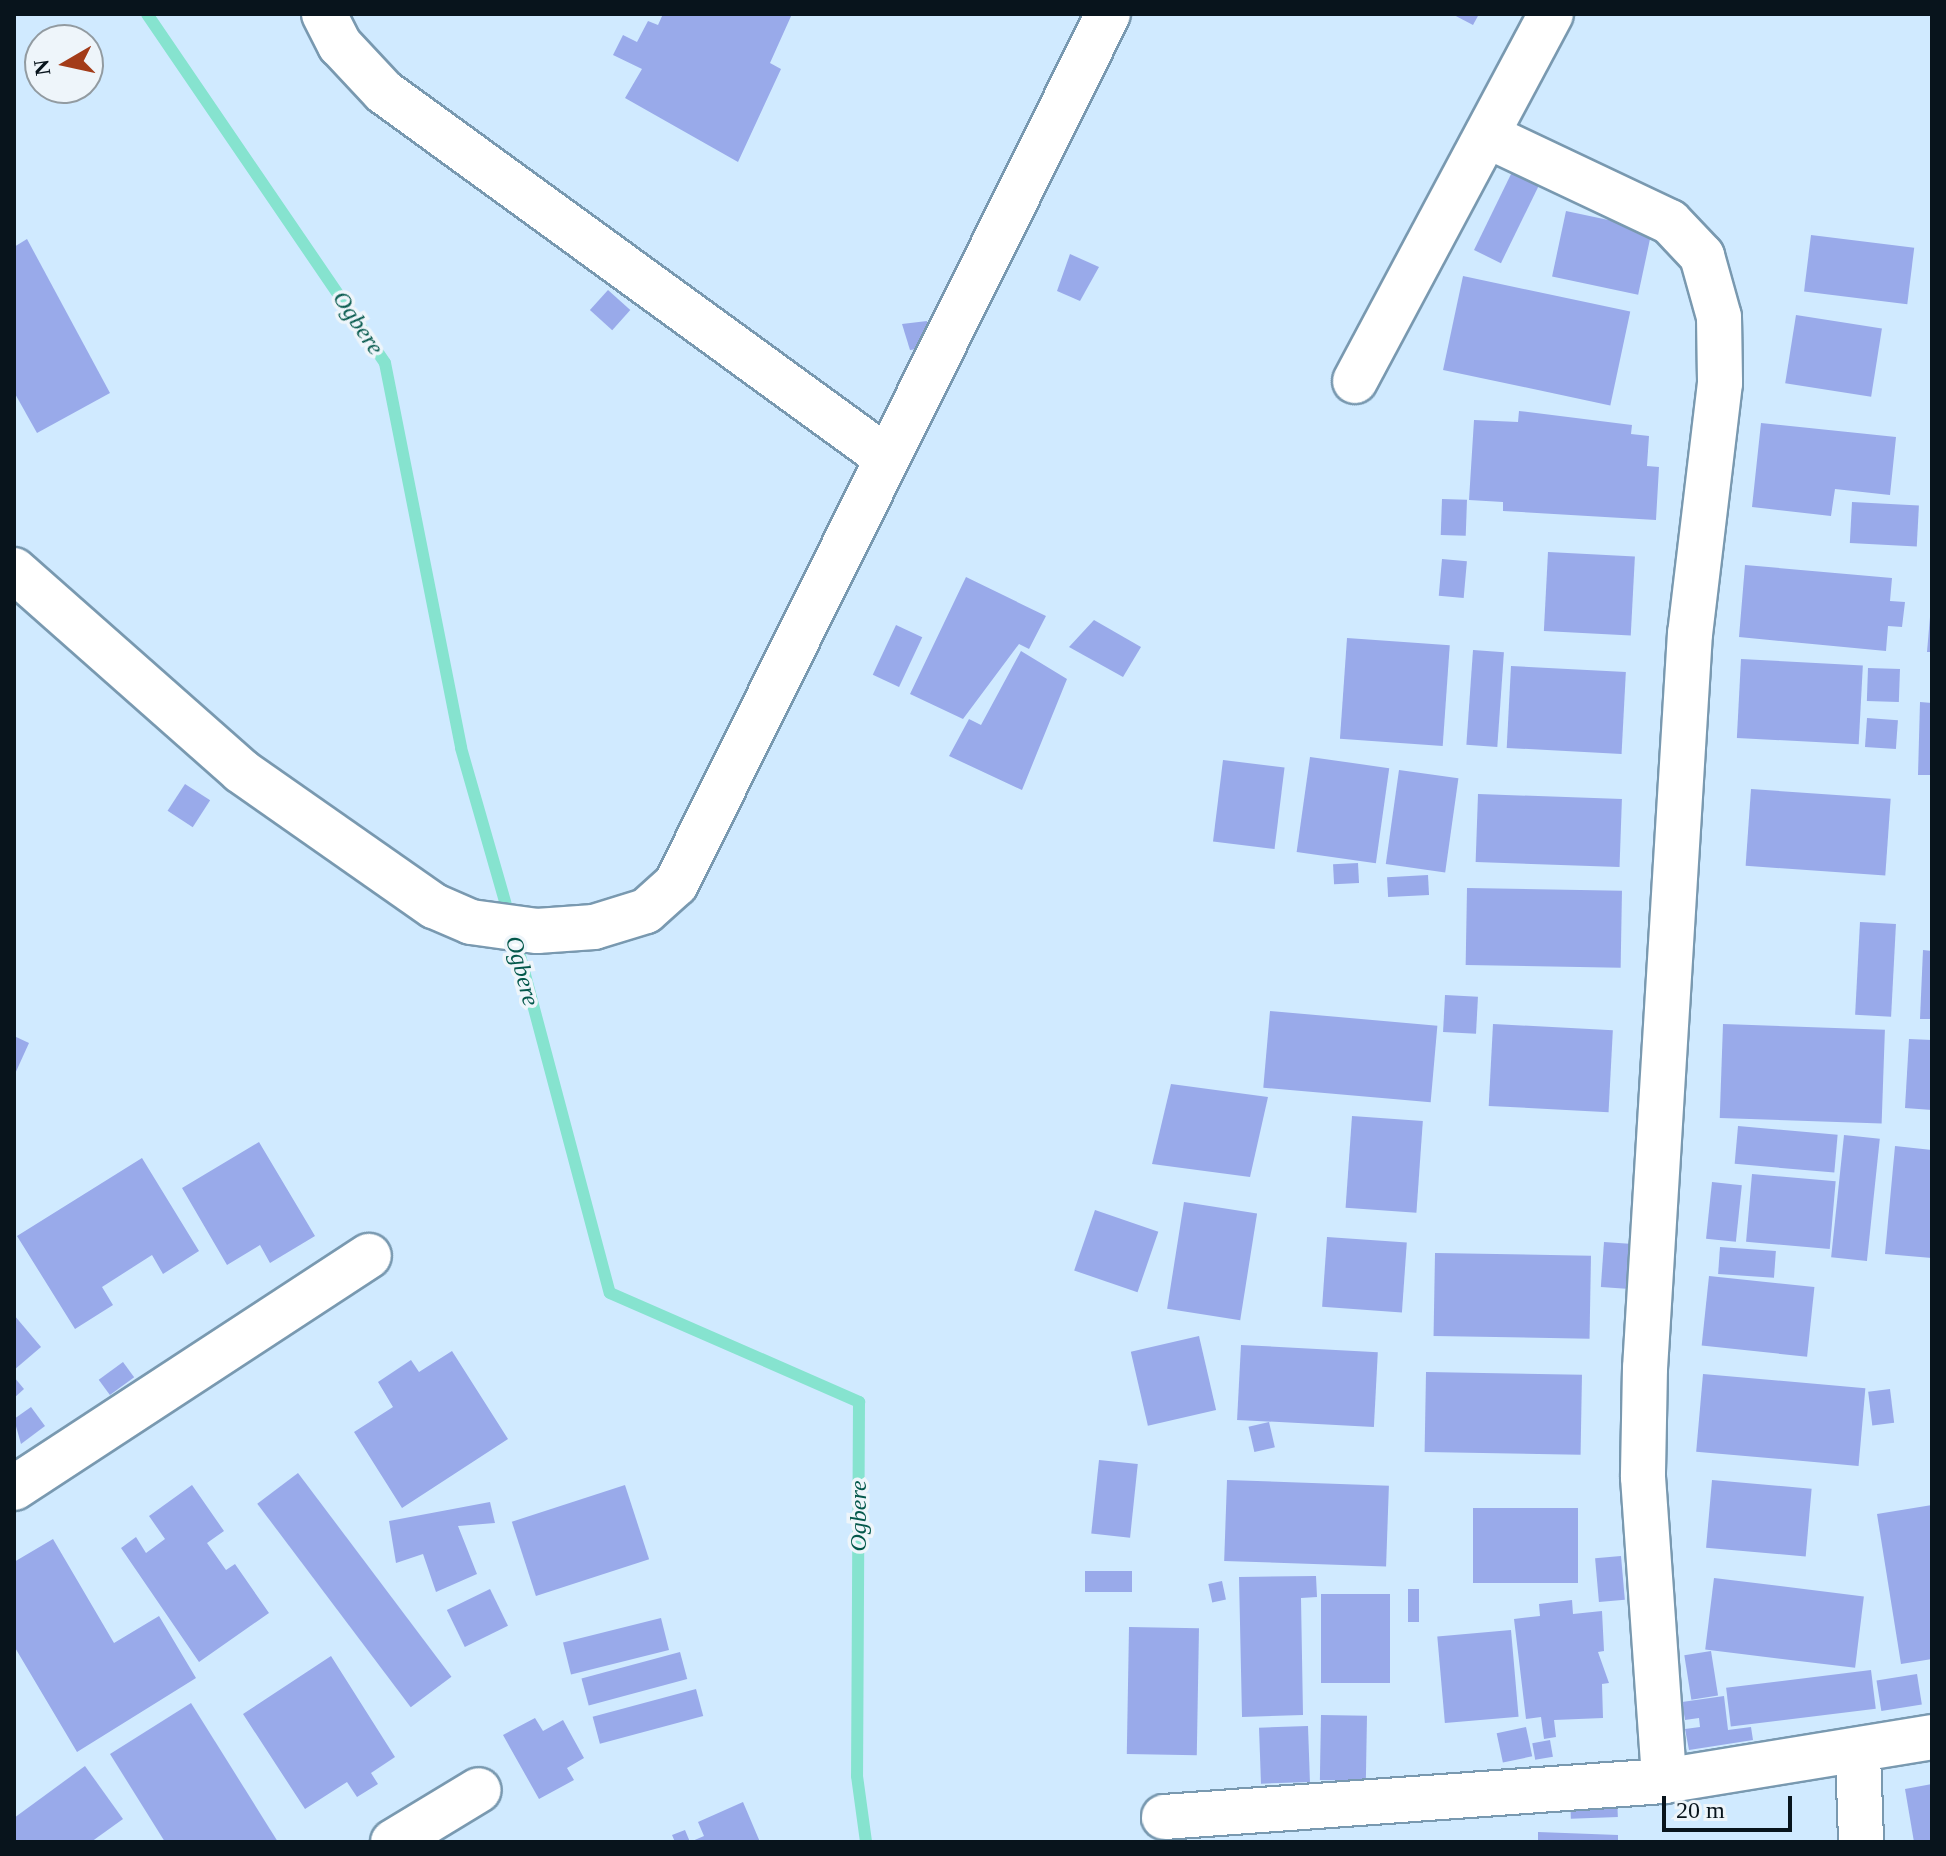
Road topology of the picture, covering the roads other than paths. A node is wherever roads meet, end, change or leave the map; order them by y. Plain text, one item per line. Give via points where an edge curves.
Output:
1 (324, 14) edge
2 (1108, 14) edge
3 (1551, 14) edge
4 (1488, 136) junction
5 (1355, 381) dead end
6 (884, 456) junction
7 (14, 570) edge
8 (369, 1256) dead end
9 (14, 1488) edge
10 (1932, 1737) edge
11 (1858, 1754) junction
12 (1664, 1781) junction
13 (479, 1790) dead end
14 (1164, 1817) dead end
15 (393, 1842) edge
16 (1861, 1842) edge

1 - 6 street via 340,45 384,92
2 - 6 street
3 - 4 street
4 - 5 street
4 - 12 street via 1670,222 1702,256 1719,317 1720,383 1690,633 1645,1368 1643,1477
6 - 7 street via 676,884 646,911 594,927 537,931 471,922 434,906 241,771
8 - 9 street
10 - 11 street
11 - 12 street
11 - 16 street
12 - 14 street
13 - 15 street

